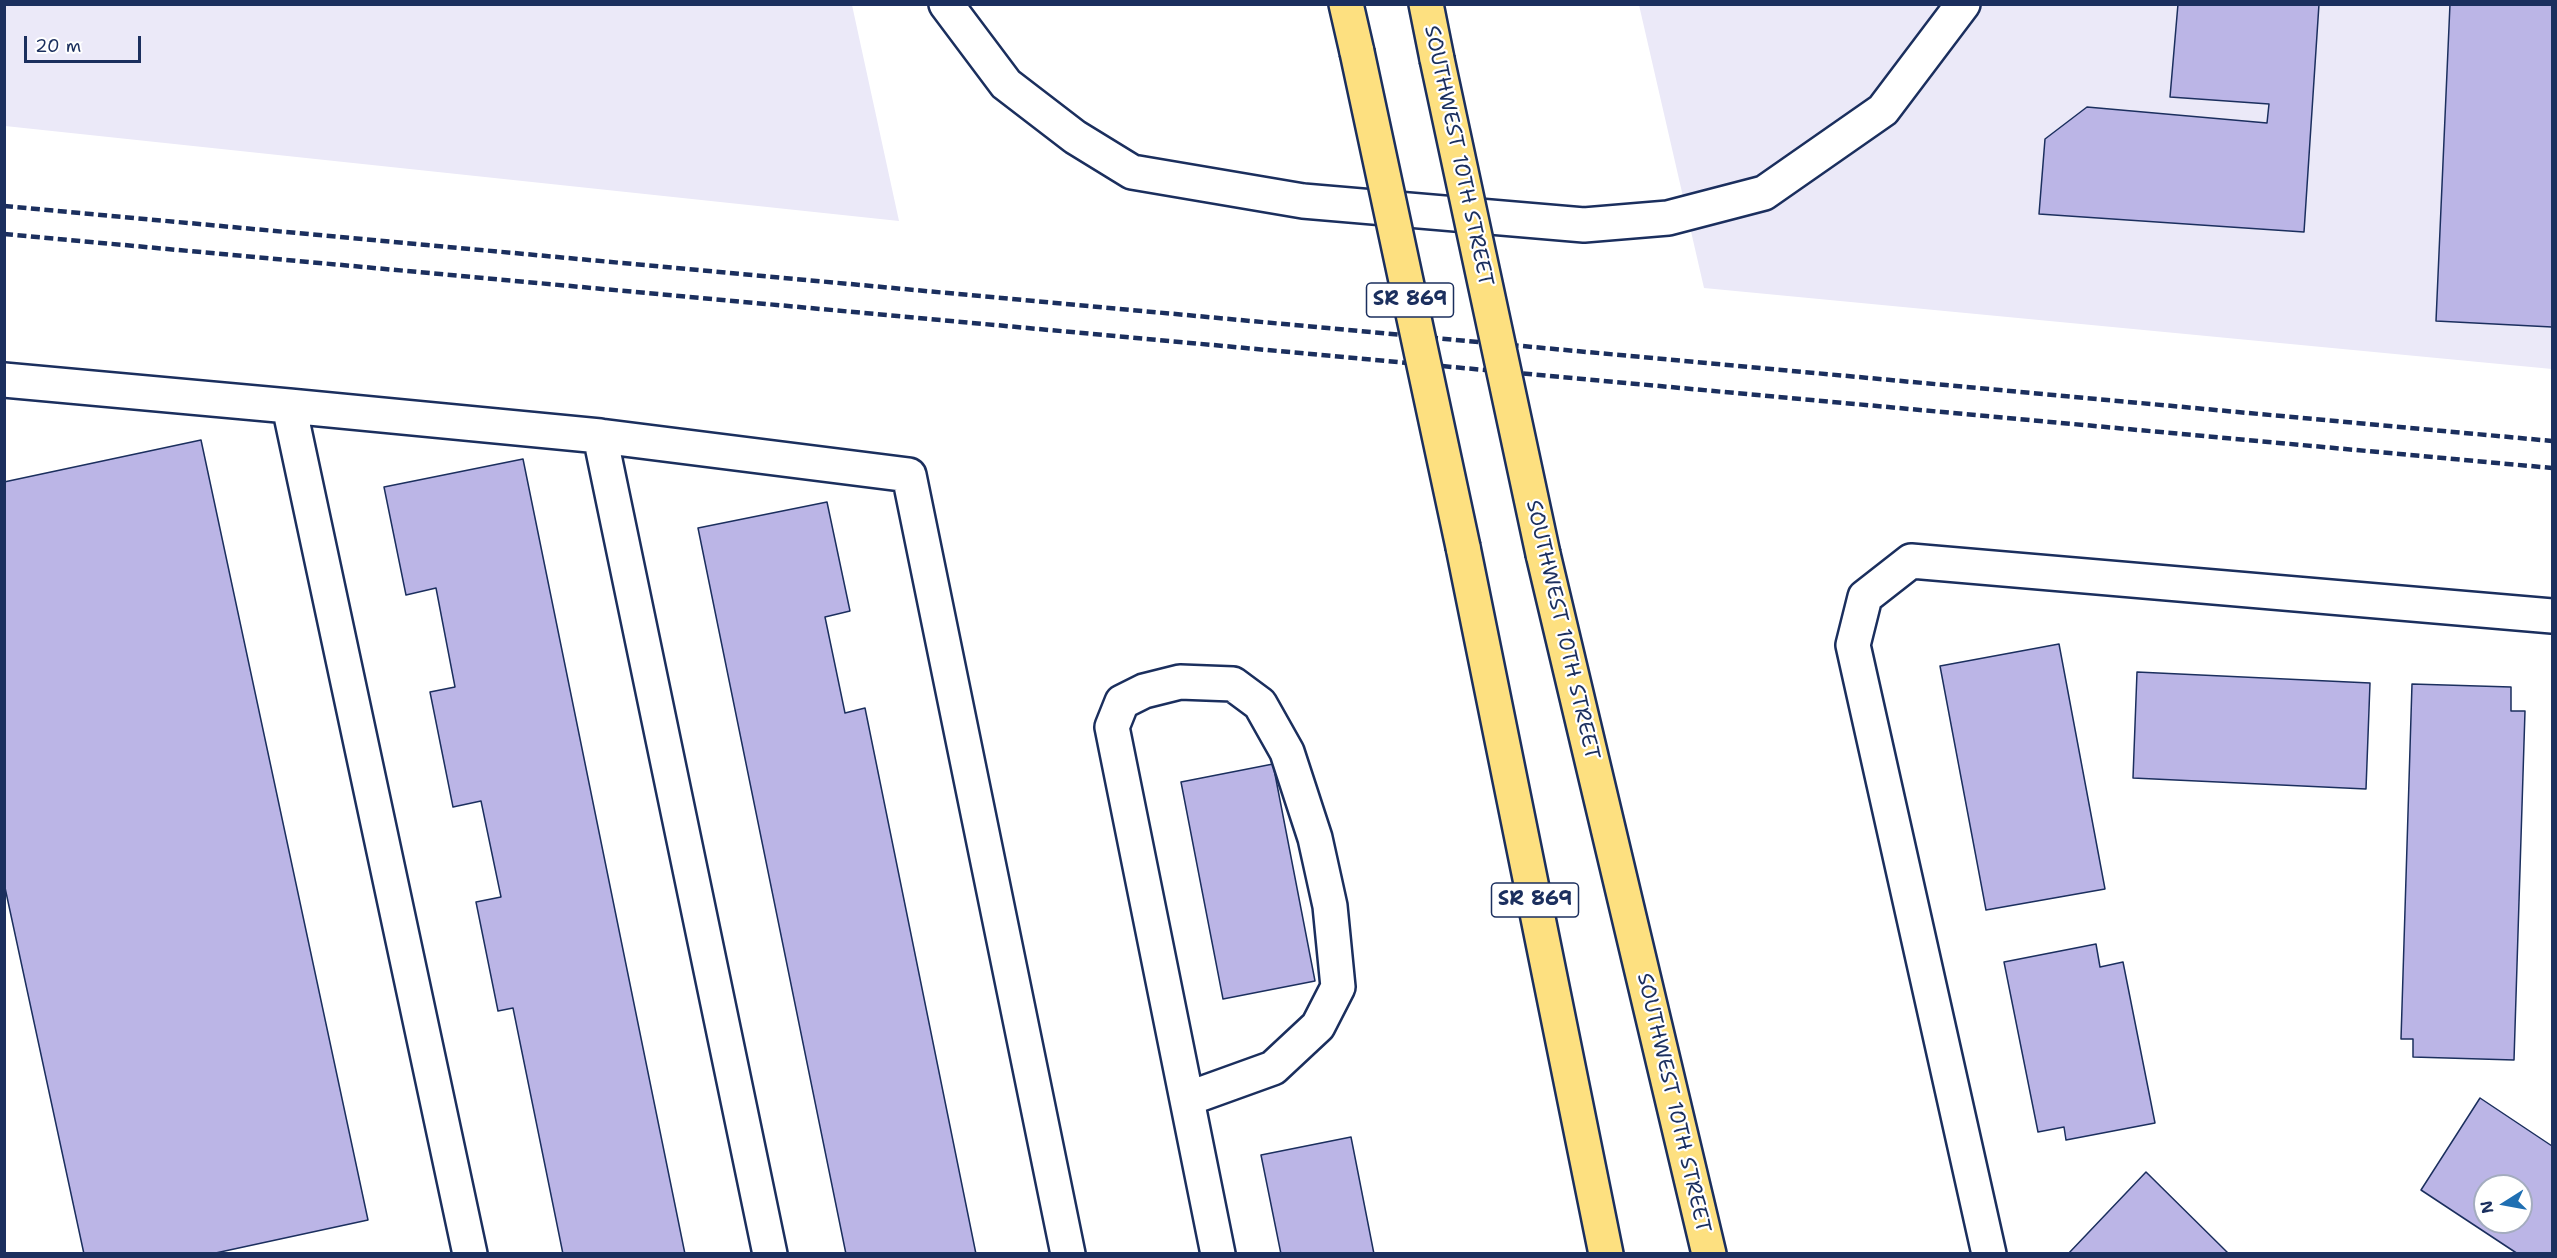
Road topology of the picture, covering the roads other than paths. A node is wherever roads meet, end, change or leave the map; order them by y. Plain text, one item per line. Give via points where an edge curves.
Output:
1 (945, 4) edge
2 (1346, 4) edge
3 (1426, 4) edge
4 (1963, 4) edge
5 (4, 380) edge
6 (289, 406) junction
7 (600, 436) junction
8 (2553, 616) edge
9 (1187, 1099) junction
10 (470, 1254) edge
11 (770, 1254) edge
12 (1068, 1254) edge
13 (1218, 1254) edge
14 (1606, 1254) edge
15 (1709, 1254) edge
16 (1989, 1254) edge

1 - 4 street via 1006,84 1075,137 1132,172 1303,201 1584,225 1668,218 1764,194 1883,110
2 - 14 main road, SR 869, bridge via 1463,547
3 - 15 main road, SOUTHWEST 10TH STREET / SR 869, bridge via 1543,554
5 - 6 street
6 - 7 street
6 - 10 street
7 - 11 street
7 - 12 street via 909,476
8 - 16 street via 1911,561 1865,597 1853,645
9 - 9 street via 1112,727 1122,702 1144,691 1180,682 1233,684 1260,704 1287,752 1315,838 1330,906 1338,987 1318,1026 1273,1068
9 - 13 street

